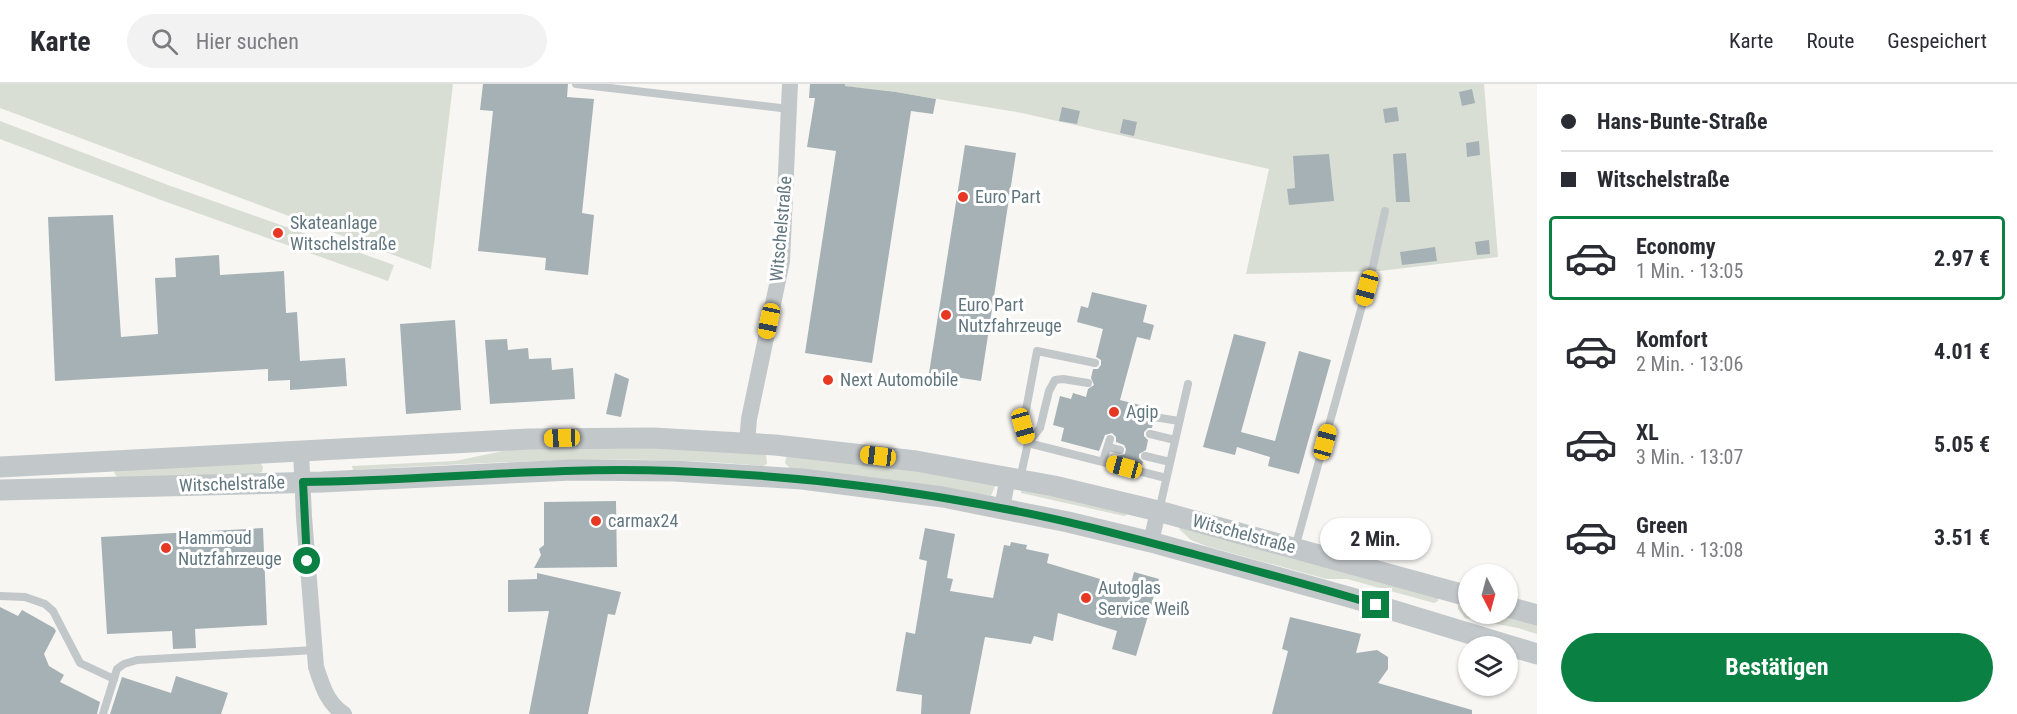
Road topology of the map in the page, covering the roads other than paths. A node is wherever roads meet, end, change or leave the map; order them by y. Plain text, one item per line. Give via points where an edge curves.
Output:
1 (576, 84) edge
2 (790, 84) edge
3 (789, 109) junction
4 (1385, 211) dead end
5 (1095, 363) dead end
6 (1088, 383) dead end
7 (1188, 384) dead end
8 (1154, 417) dead end
9 (1179, 421) junction
10 (1150, 434) dead end
11 (1175, 440) junction
12 (747, 443) junction
13 (1028, 443) junction
14 (1120, 450) dead end
15 (301, 451) junction
16 (1145, 456) dead end
17 (1104, 461) junction
18 (1170, 462) junction
19 (0, 467) edge
20 (96, 475) junction
21 (1014, 478) junction
22 (1166, 478) junction
23 (303, 482) junction
24 (0, 490) edge
25 (1002, 508) junction
26 (1158, 511) junction
27 (1151, 543) junction
28 (1295, 548) junction
29 (1458, 593) edge
30 (1458, 594) edge
31 (0, 596) edge
32 (1518, 610) edge
33 (1537, 615) edge
34 (1438, 623) junction
35 (315, 650) junction
36 (1537, 654) edge
37 (114, 679) junction
38 (104, 714) edge
39 (344, 714) edge

1 - 3 lane
2 - 3 street, Witschelstraße
3 - 12 street, Witschelstraße via 782,261
4 - 28 lane
5 - 13 lane via 1036,351 1023,426
6 - 13 lane via 1055,380 1048,391 1040,428
7 - 9 lane
8 - 9 lane
9 - 11 lane
10 - 11 lane
11 - 18 lane
12 - 15 street, Witschelstraße via 569,438
12 - 21 street, Witschelstraße via 891,458
13 - 17 lane
13 - 21 lane
14 - 17 lane via 1109,443
15 - 20 street, Witschelstraße
15 - 23 street
16 - 18 lane
17 - 22 lane
18 - 22 lane
19 - 20 street, Witschelstraße
20 - 23 street, Witschelstraße
20 - 24 street, Witschelstraße
21 - 25 street
21 - 26 street, Witschelstraße
22 - 26 lane
23 - 25 street, Witschelstraße via 573,470 674,471 833,482
23 - 35 street
25 - 27 street, Witschelstraße
26 - 27 street
26 - 28 street, Witschelstraße
27 - 34 street, Witschelstraße
28 - 29 street, Witschelstraße
30 - 34 street
31 - 37 lane via 25,597 45,604 64,629 81,663
32 - 33 street
34 - 36 street, Witschelstraße
35 - 37 lane via 137,660 120,666
35 - 39 street via 322,688
37 - 38 lane

